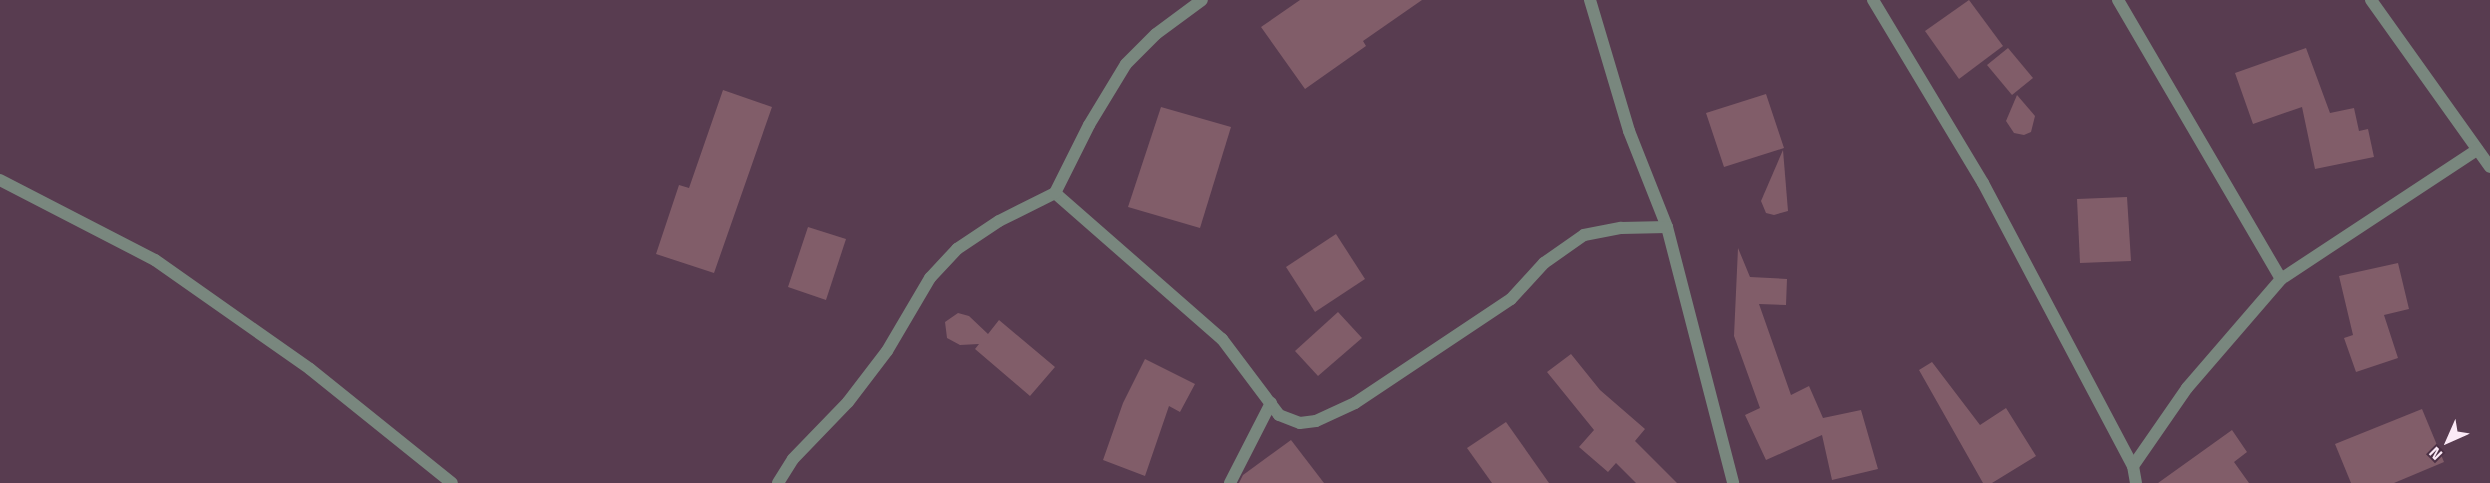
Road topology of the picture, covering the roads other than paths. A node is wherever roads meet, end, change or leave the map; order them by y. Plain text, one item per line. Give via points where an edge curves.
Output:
1 (1202, 0) edge
2 (1590, 0) edge
3 (1873, 0) edge
4 (2118, 0) edge
5 (2371, 0) edge
6 (2477, 150) junction
7 (2490, 167) edge
8 (0, 180) edge
9 (1055, 193) junction
10 (1667, 226) junction
11 (2281, 279) junction
12 (1271, 403) junction
13 (2133, 466) junction
14 (452, 483) edge
15 (777, 483) edge
16 (1230, 483) edge
17 (1733, 483) edge
18 (2136, 483) edge

1 - 9 street via 1156,34 1126,64 1089,125
2 - 10 street via 1622,111
3 - 13 street via 1983,183
4 - 11 street
5 - 6 street
6 - 7 street
6 - 11 street
8 - 14 street via 82,220 183,279 309,369
9 - 12 street via 1222,339
9 - 15 street via 999,221 957,249 930,278 887,351 848,402 793,459
10 - 12 street via 1584,235 1544,263 1510,299 1355,403 1316,421 1289,420
10 - 17 street
11 - 13 street via 2187,388
12 - 16 street
13 - 18 street

